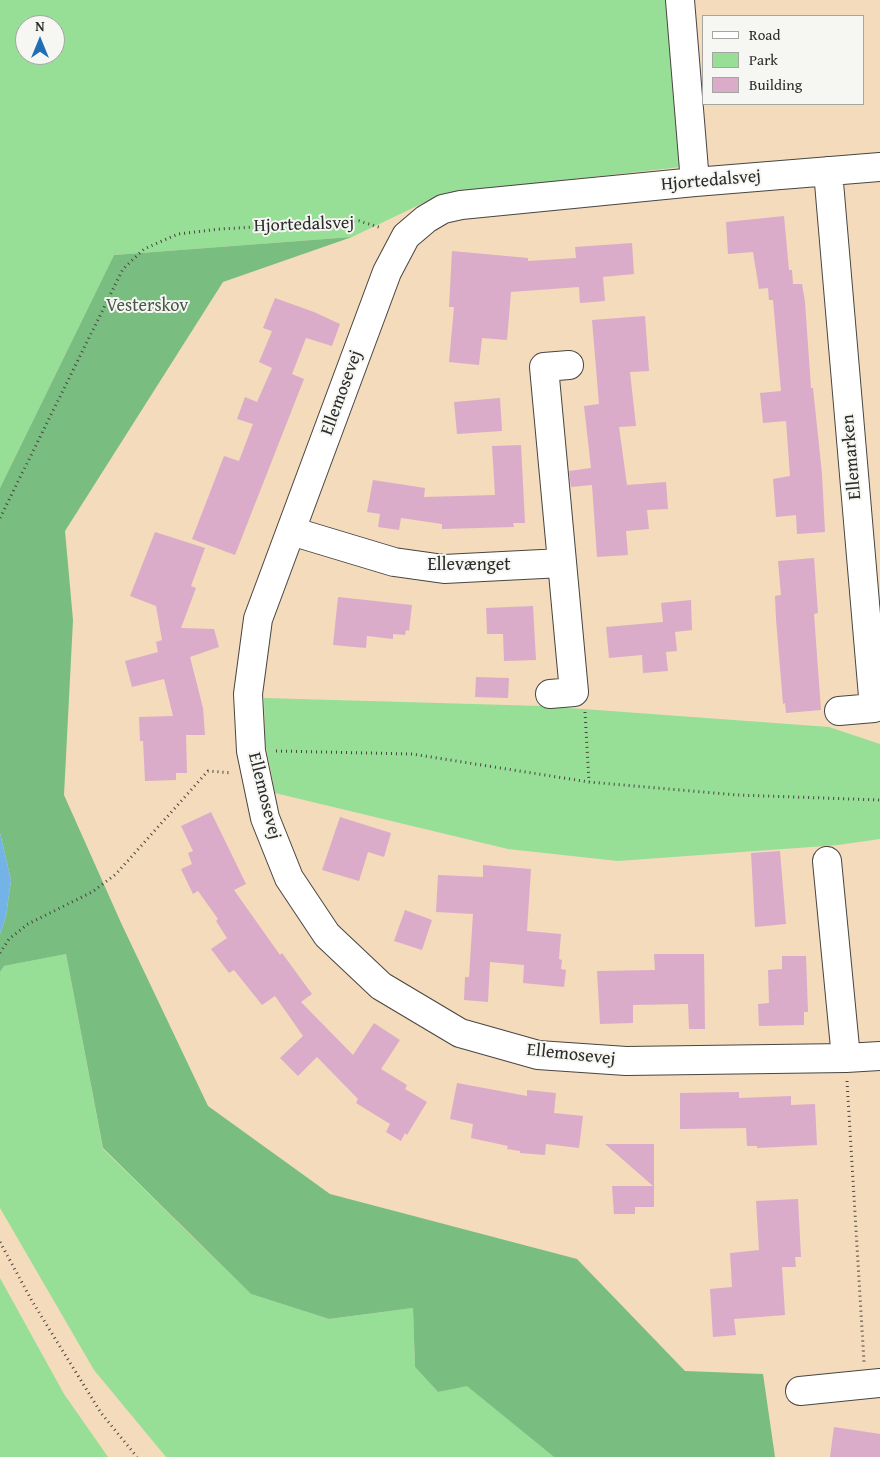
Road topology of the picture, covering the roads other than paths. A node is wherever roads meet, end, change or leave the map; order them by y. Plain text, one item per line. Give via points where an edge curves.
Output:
1 (680, 0) edge
2 (880, 167) edge
3 (828, 171) junction
4 (695, 182) junction
5 (406, 236) joint
6 (569, 365) dead end
7 (291, 531) junction
8 (562, 563) junction
9 (562, 693) road end
10 (839, 711) dead end
11 (827, 861) dead end
12 (880, 1056) edge
13 (846, 1058) junction
14 (873, 1384) edge
15 (800, 1391) dead end

1 - 4 street
2 - 3 street, Hjortedalsvej
3 - 4 street, Hjortedalsvej
3 - 10 street, Ellemarken via 874,708
4 - 5 street, Hjortedalsvej via 461,205 426,219
5 - 7 street, Ellemosevej via 387,272
6 - 8 street via 544,367
7 - 8 street, Ellevænget via 394,562 444,569
7 - 13 street, Ellemosevej via 258,619 248,694 253,762 265,818 289,878 327,935 381,986 460,1033 538,1055 626,1061
8 - 9 street
11 - 13 street
12 - 13 street, Ellemosevej
14 - 15 street

